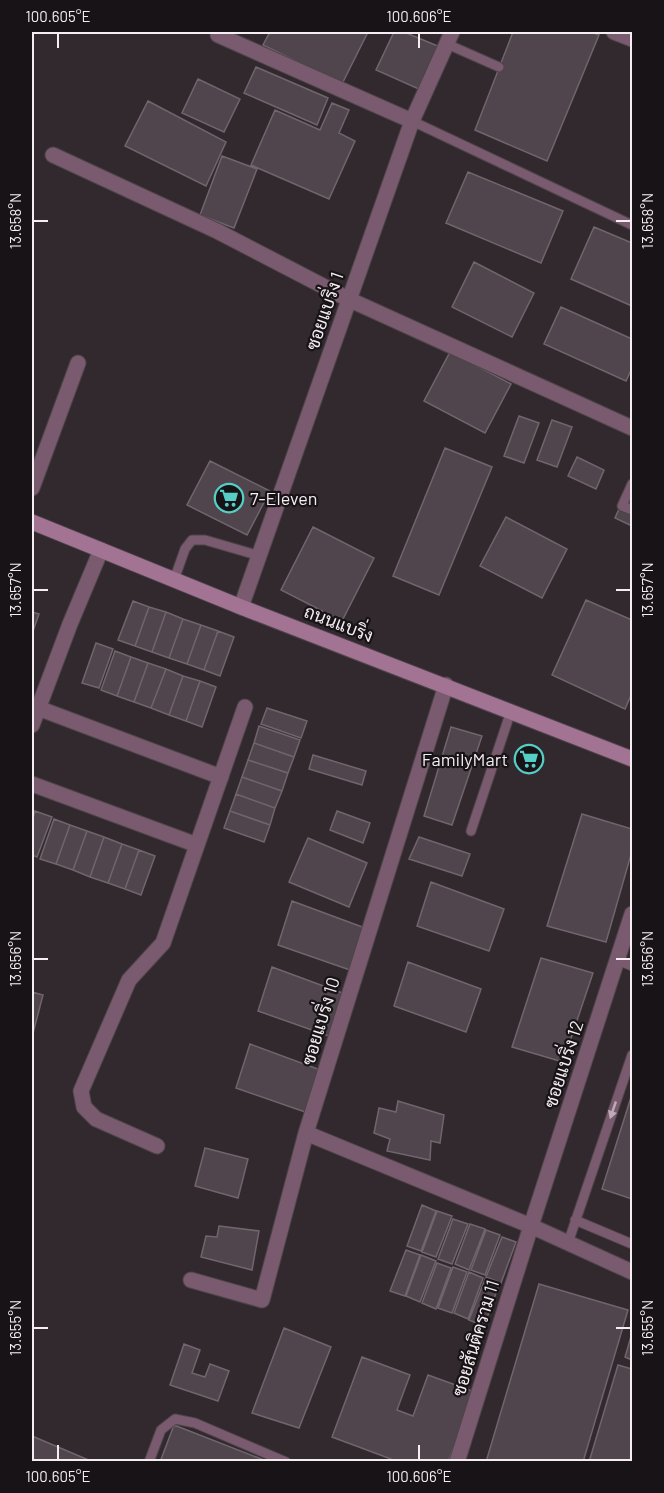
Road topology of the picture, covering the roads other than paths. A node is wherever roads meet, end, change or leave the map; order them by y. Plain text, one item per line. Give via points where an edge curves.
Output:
1 (614, 32) edge
2 (218, 35) dead end
3 (450, 38) edge
4 (633, 39) edge
5 (499, 67) dead end
6 (412, 121) junction
7 (53, 155) dead end
8 (633, 225) edge
9 (348, 299) junction
10 (78, 363) dead end
11 (633, 428) edge
12 (633, 484) edge
13 (32, 488) edge
14 (633, 510) edge
15 (32, 522) edge
16 (101, 550) junction
17 (260, 556) junction
18 (174, 580) junction
19 (241, 607) junction
20 (446, 686) junction
21 (245, 706) dead end
22 (38, 708) junction
23 (511, 711) junction
24 (32, 725) edge
25 (633, 759) edge
26 (221, 777) junction
27 (32, 784) edge
28 (471, 831) dead end
29 (197, 845) junction
30 (633, 914) edge
31 (617, 960) junction
32 (633, 966) edge
33 (633, 1055) edge
34 (306, 1133) junction
35 (157, 1146) dead end
36 (575, 1220) junction
37 (531, 1226) junction
38 (568, 1243) junction
39 (633, 1244) edge
40 (633, 1272) edge
41 (191, 1280) dead end
42 (150, 1461) edge
43 (286, 1461) edge
44 (457, 1461) edge

1 - 4 street
2 - 6 street
3 - 5 lane
3 - 6 street, ซอยแบริ่ง 1
6 - 8 lane
6 - 9 street, ซอยแบริ่ง 1
7 - 9 street via 217,231
9 - 11 street
9 - 17 street, ซอยแบริ่ง 1
10 - 13 street
12 - 14 lane via 622,506
15 - 16 main road, ถนนแบริ่ง
16 - 18 main road, ถนนแบริ่ง
16 - 22 street
17 - 18 lane via 192,540
17 - 19 street, ซอยแบริ่ง 1
18 - 19 main road, ถนนแบริ่ง
19 - 20 main road, ถนนแบริ่ง
20 - 23 main road, ถนนแบริ่ง
20 - 34 street, ซอยแบริ่ง 10
21 - 26 street
22 - 24 street
22 - 26 street
23 - 25 main road, ถนนแบริ่ง
23 - 28 lane
26 - 29 street
27 - 29 street
29 - 35 street via 163,943 129,980 81,1091 84,1107 96,1119
30 - 31 street, ซอยแบริ่ง 12
31 - 32 lane
31 - 37 street, ซอยแบริ่ง 12
33 -> 36 lane
34 - 37 street
34 - 41 street, ซอยแบริ่ง 10 via 262,1300
36 - 38 lane
36 - 39 lane
37 - 38 street
37 - 44 street, ซอยสันติคราม 11
38 - 40 street
42 - 43 lane via 161,1430 175,1419 195,1423

